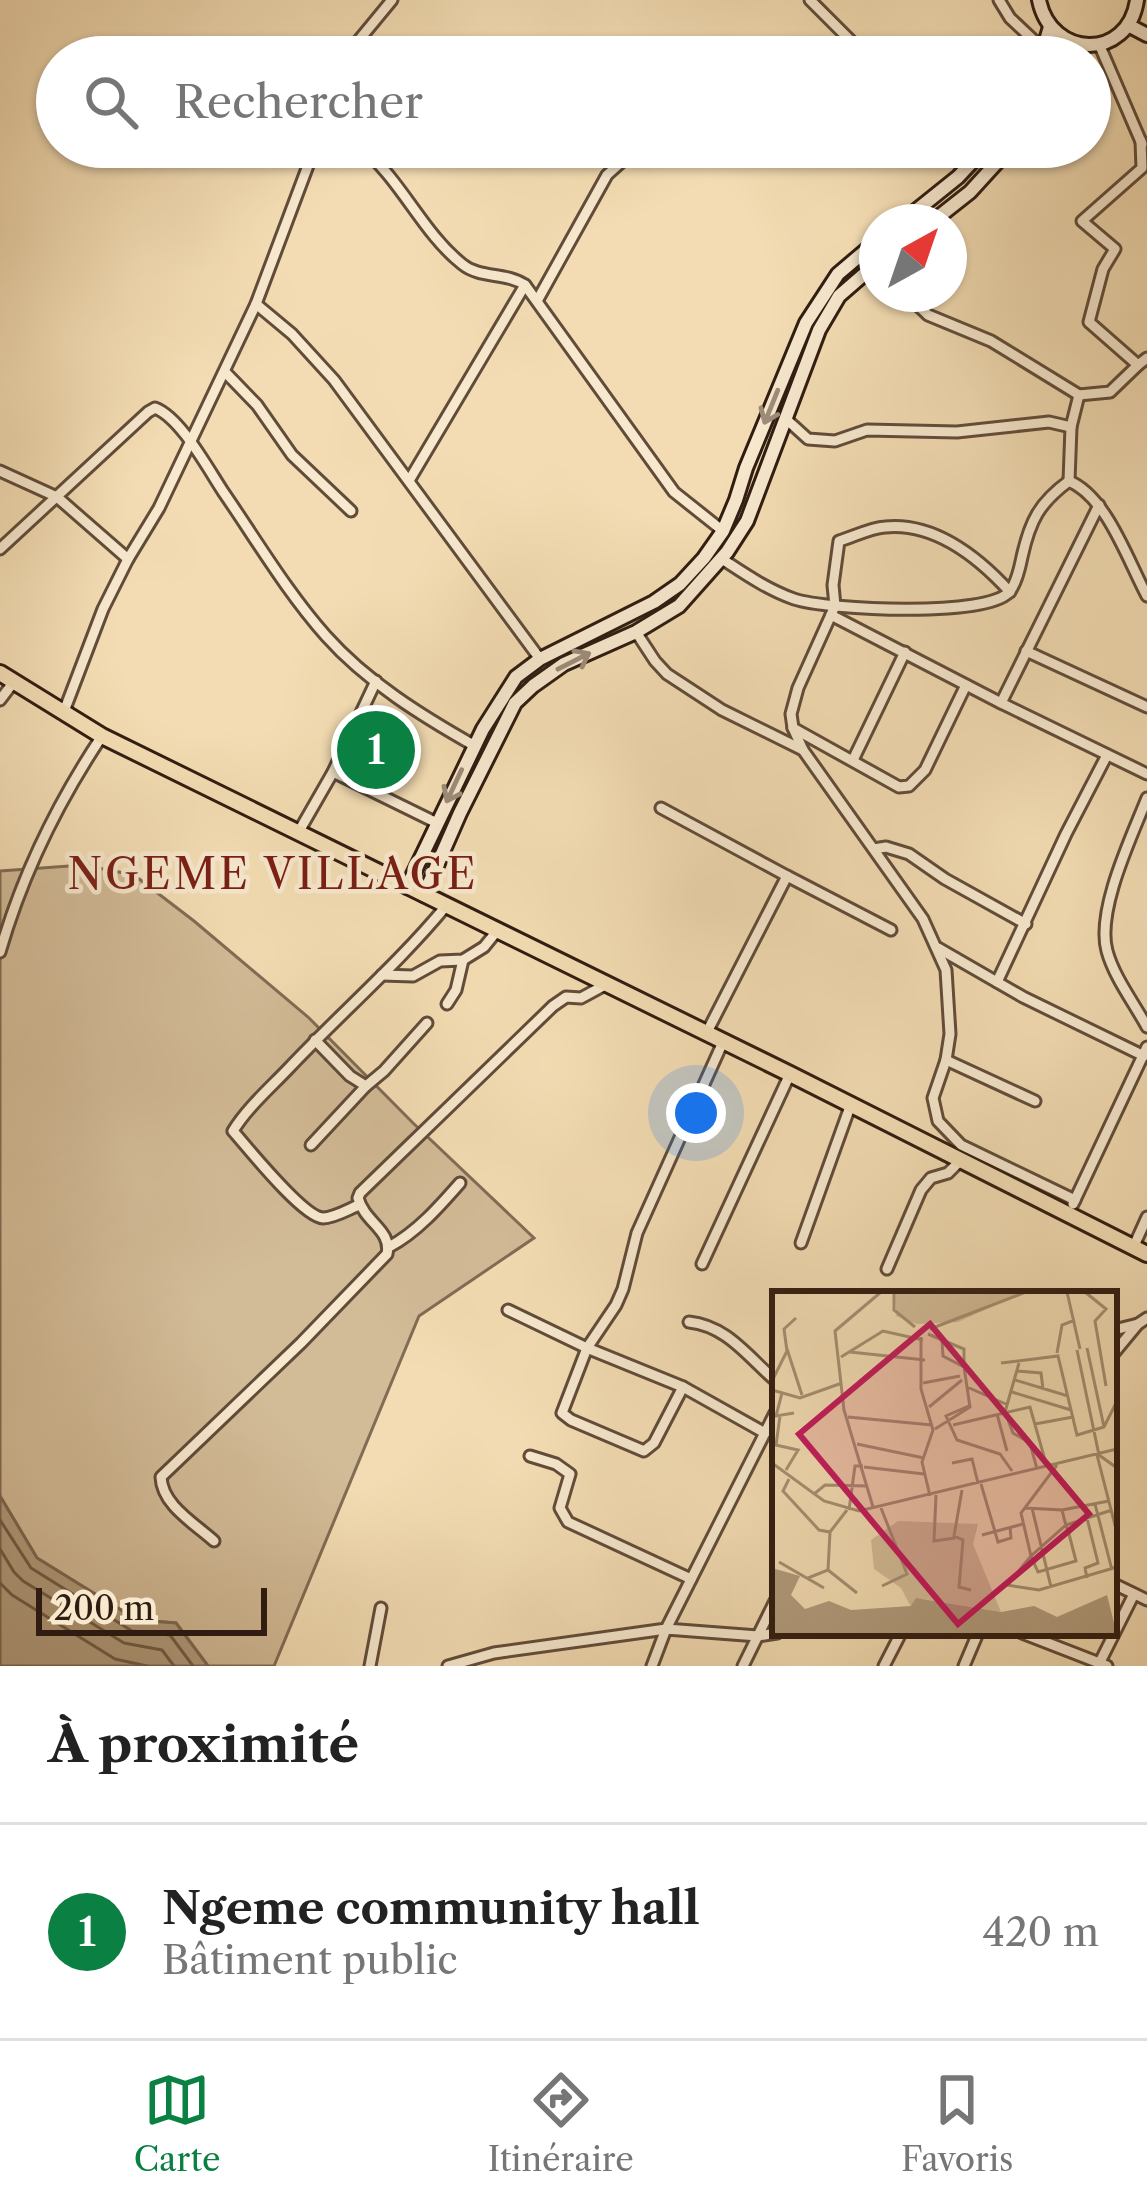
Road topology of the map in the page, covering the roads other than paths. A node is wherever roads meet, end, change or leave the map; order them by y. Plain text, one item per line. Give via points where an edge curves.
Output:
1 (392, 0) edge
2 (810, 0) edge
3 (999, 0) edge
4 (1039, 0) edge
5 (1137, 0) edge
6 (1129, 25) junction
7 (1050, 27) junction
8 (1147, 35) edge
9 (362, 36) edge
10 (845, 36) edge
11 (1026, 36) edge
12 (1047, 36) edge
13 (1061, 36) edge
14 (1111, 39) edge
15 (1111, 72) edge
16 (1141, 141) junction
17 (1147, 154) edge
18 (307, 168) edge
19 (383, 168) edge
20 (615, 168) edge
21 (966, 168) edge
22 (992, 168) edge
23 (923, 204) edge
24 (955, 204) edge
25 (859, 256) edge
26 (859, 281) edge
27 (525, 285) junction
28 (537, 302) junction
29 (256, 304) junction
30 (925, 312) edge
31 (1143, 362) edge
32 (225, 372) junction
33 (1078, 395) junction
34 (786, 419) junction
35 (1071, 428) junction
36 (189, 442) junction
37 (0, 471) edge
38 (410, 479) junction
39 (1069, 482) junction
40 (57, 497) junction
41 (1099, 505) junction
42 (351, 511) dead end
43 (723, 530) junction
44 (0, 549) edge
45 (128, 560) junction
46 (722, 560) junction
47 (1010, 592) junction
48 (1147, 596) edge
49 (833, 611) junction
50 (635, 632) junction
51 (1026, 651) junction
52 (904, 652) junction
53 (540, 659) junction
54 (6, 678) edge
55 (376, 681) junction
56 (966, 685) junction
57 (0, 700) edge
58 (1001, 703) junction
59 (1147, 707) edge
60 (63, 714) junction
61 (793, 728) junction
62 (103, 736) junction
63 (475, 746) junction
64 (803, 750) junction
65 (1107, 754) junction
66 (853, 760) junction
67 (333, 772) junction
68 (1147, 774) edge
69 (1147, 798) edge
70 (662, 808) dead end
71 (437, 823) junction
72 (298, 832) junction
73 (874, 849) junction
74 (788, 876) junction
75 (407, 886) junction
76 (424, 895) junction
77 (446, 906) junction
78 (1026, 923) junction
79 (891, 930) dead end
80 (497, 931) junction
81 (938, 948) junction
82 (0, 952) edge
83 (463, 960) junction
84 (382, 975) junction
85 (997, 982) junction
86 (604, 985) junction
87 (447, 1004) dead end
88 (427, 1023) dead end
89 (1147, 1027) edge
90 (706, 1034) junction
91 (315, 1040) junction
92 (723, 1042) junction
93 (1145, 1051) edge
94 (946, 1060) junction
95 (790, 1074) junction
96 (366, 1086) junction
97 (1035, 1101) dead end
98 (851, 1105) junction
99 (311, 1145) dead end
100 (961, 1160) junction
101 (460, 1184) dead end
102 (359, 1205) junction
103 (1072, 1207) junction
104 (1147, 1217) edge
105 (802, 1243) dead end
106 (389, 1246) junction
107 (1140, 1251) edge
108 (702, 1264) dead end
109 (887, 1269) dead end
110 (508, 1310) dead end
111 (1143, 1321) edge
112 (688, 1322) dead end
113 (587, 1348) junction
114 (1117, 1350) edge
115 (772, 1377) edge
116 (683, 1387) junction
117 (772, 1419) edge
118 (765, 1433) junction
119 (530, 1456) dead end
120 (214, 1541) dead end
121 (691, 1579) junction
122 (1117, 1586) edge
123 (1134, 1594) junction
124 (1147, 1600) edge
125 (772, 1607) edge
126 (381, 1608) dead end
127 (666, 1629) junction
128 (772, 1634) edge
129 (1117, 1634) edge
130 (758, 1636) junction
131 (899, 1636) edge
132 (977, 1636) edge
133 (1030, 1636) edge
134 (1116, 1636) edge
135 (1104, 1664) edge
136 (370, 1666) edge
137 (448, 1666) edge
138 (652, 1666) edge
139 (743, 1666) edge
140 (884, 1666) edge
141 (964, 1666) edge

1 - 9 street
2 - 10 street
3 - 11 street
4 - 7 main road
5 - 6 main road
6 - 8 main road
6 - 14 main road
7 - 12 main road
7 - 13 main road
15 - 16 street
16 - 17 street
16 - 31 street via 1142,168 1082,221 1115,249 1089,322
18 - 29 street
19 - 27 street via 456,259
20 - 28 street
21 - 23 main road
22 - 24 main road
25 -> 43 main road via 806,323
26 - 34 main road via 839,296 819,330
27 - 28 street
27 - 38 street
28 - 43 street via 674,492
29 - 32 street
29 - 38 street via 334,380
30 - 33 street via 991,341
31 - 33 street via 1110,392
32 - 36 street
32 - 42 street via 278,440
33 - 35 street
34 - 35 street via 808,440 835,441 867,430 1049,422
34 - 46 main road via 747,521
35 - 39 street
36 - 40 street via 154,408
36 - 45 street
36 - 55 street via 295,598
37 - 40 street
38 - 53 street
39 - 41 street
39 - 47 street via 1028,528
40 - 44 street
40 - 45 street
41 - 48 street
41 - 51 street
43 - 53 main road via 680,584
45 - 60 street
46 - 49 street
46 - 50 main road via 680,606
47 - 49 street via 977,605
47 - 49 street via 955,544 886,526 839,541
49 - 52 street
49 - 61 street via 798,688
50 - 64 street via 667,674
76 -> 50 main road via 515,704 564,664
51 - 58 street
51 - 59 street
52 - 56 street
52 - 66 street
53 - 63 main road via 516,677
54 - 57 street
54 - 60 highway
55 - 63 street
55 - 67 street
56 - 58 street
56 - 66 street via 925,770 909,786
58 - 65 street
60 - 62 highway
61 - 64 street
61 - 66 street
62 - 72 highway
62 - 82 street via 34,860
63 -> 71 main road
64 - 73 street
65 - 68 street
65 - 78 street
67 - 71 street
67 - 72 street
69 - 89 street via 1104,919 1108,955
70 - 74 street
71 - 75 main road
72 - 75 highway
73 - 78 street via 909,854
73 - 81 street
74 - 79 street
74 - 90 street
75 - 76 highway
76 - 77 highway
77 - 80 highway
77 - 84 street
78 - 85 street
80 - 83 street
80 - 86 highway
81 - 85 street
81 - 94 street via 949,998
83 - 84 street via 440,961 413,976
83 - 87 street
84 - 91 street
85 - 93 street
86 - 90 highway
86 - 102 street via 553,1006 360,1193
88 - 96 street
90 - 92 highway
91 - 96 street
91 - 102 street via 233,1131 314,1215 326,1219
92 - 95 highway
92 - 113 street via 637,1233 616,1305
93 - 103 street
94 - 97 street
94 - 103 street via 933,1098 944,1130
95 - 98 highway
95 - 108 street
96 - 99 street
98 - 100 highway
98 - 105 street
100 - 103 highway
100 - 109 street via 921,1190
101 - 106 street
102 - 106 street
103 - 107 highway
104 - 107 street
106 - 120 street via 161,1477 169,1501
110 - 113 street
111 - 114 street
112 - 115 street via 733,1339
113 - 116 street
113 - 116 street via 562,1413 644,1451
116 - 118 street
117 - 118 street
118 - 121 street
119 - 121 street via 570,1474 560,1508 568,1522
121 - 127 street
122 - 123 street
123 - 124 street
123 - 129 street
125 - 130 street
126 - 136 street
127 - 130 street
127 - 137 street
127 - 138 street
128 - 130 street
130 - 139 street
131 - 140 street
132 - 141 street
133 - 135 street
134 - 135 street

